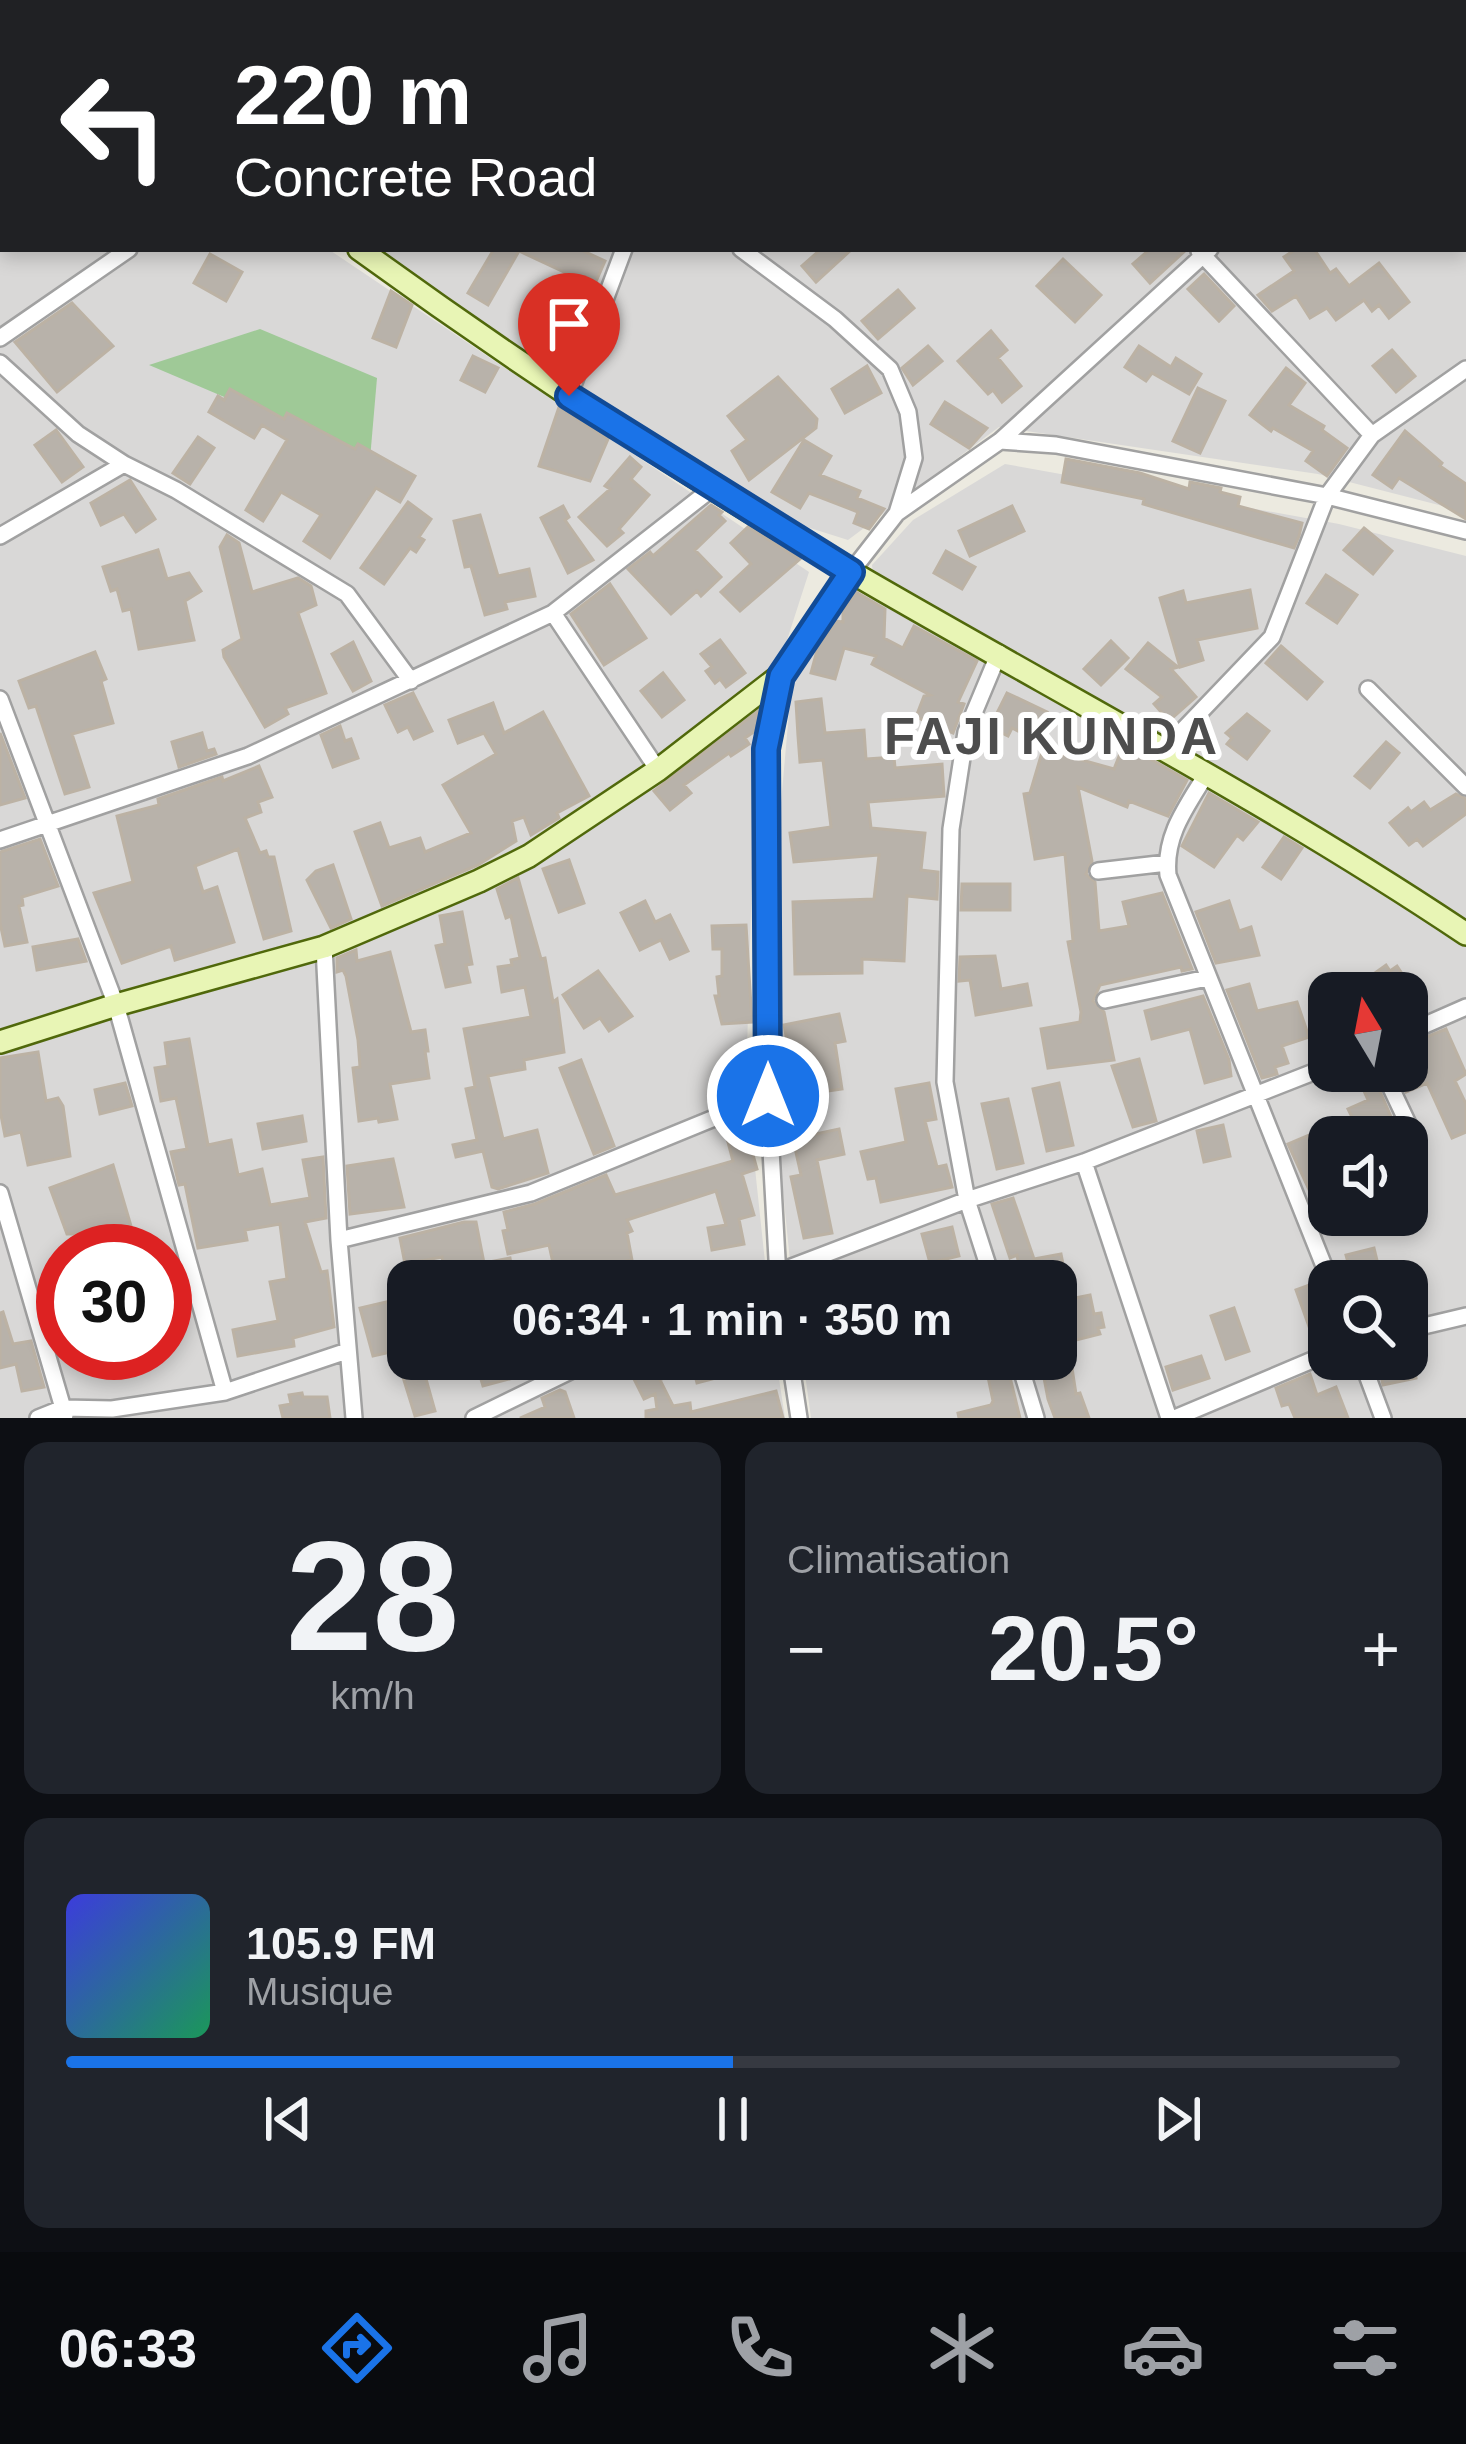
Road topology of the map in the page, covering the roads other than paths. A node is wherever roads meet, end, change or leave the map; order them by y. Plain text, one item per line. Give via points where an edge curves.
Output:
1 (125, 252) edge
2 (363, 252) edge
3 (623, 252) edge
4 (745, 252) edge
5 (1202, 252) edge
6 (1204, 252) edge
7 (0, 338) edge
8 (0, 363) edge
9 (1466, 369) edge
10 (569, 396) junction
11 (1372, 435) junction
12 (1000, 441) junction
13 (124, 464) junction
14 (714, 487) junction
15 (1327, 496) junction
16 (897, 513) junction
17 (1466, 531) edge
18 (0, 536) edge
19 (851, 572) junction
20 (553, 613) junction
21 (999, 653) junction
22 (781, 676) junction
23 (411, 681) junction
24 (1368, 689) dead end
25 (0, 699) edge
26 (1164, 750) junction
27 (658, 770) junction
28 (1207, 773) junction
29 (1466, 787) edge
30 (50, 824) junction
31 (0, 840) edge
32 (1167, 863) junction
33 (1098, 871) dead end
34 (1464, 929) edge
35 (324, 947) junction
36 (1207, 978) junction
37 (1105, 1000) dead end
38 (116, 1005) junction
39 (1466, 1007) edge
40 (1428, 1024) edge
41 (0, 1042) edge
42 (1308, 1075) edge
43 (768, 1096) junction
44 (1256, 1097) junction
45 (1084, 1162) junction
46 (0, 1192) edge
47 (968, 1200) junction
48 (339, 1240) junction
49 (777, 1260) edge
50 (818, 1260) edge
51 (987, 1260) edge
52 (1322, 1260) edge
53 (1466, 1316) edge
54 (1428, 1325) edge
55 (347, 1351) junction
56 (1308, 1362) edge
57 (552, 1380) edge
58 (793, 1380) edge
59 (1024, 1380) edge
60 (1369, 1380) edge
61 (225, 1392) junction
62 (65, 1413) edge
63 (38, 1418) edge
64 (355, 1418) edge
65 (474, 1418) edge
66 (799, 1418) edge
67 (1036, 1418) edge
68 (1172, 1418) edge
69 (1383, 1418) edge

1 - 7 street
2 - 10 street
3 - 10 street
4 - 16 street via 890,369 908,412 914,458
5 - 12 street
6 - 11 street
8 - 13 street
9 - 11 street
10 - 14 street
11 - 15 street
12 - 15 street
12 - 16 street
13 - 18 street
13 - 23 street via 347,594
14 - 19 street
14 - 20 street
15 - 17 street
15 - 26 street via 1272,637
16 - 19 street
19 - 21 street
19 - 22 street
20 - 23 street
20 - 27 street
21 - 26 street
21 - 47 street via 966,732 951,829 944,1082
22 - 27 street
22 - 43 street via 766,749
23 - 30 street via 248,756
24 - 29 street
25 - 30 street
26 - 28 street
27 - 35 street via 529,856
28 - 32 street via 1175,827
28 - 34 street
30 - 31 street
30 - 38 street
32 - 33 street
32 - 36 street
35 - 38 street
35 - 48 street
36 - 37 street
36 - 44 street
38 - 41 street
38 - 61 street
39 - 40 street
42 - 44 street
43 - 48 street via 530,1193
43 - 49 street
44 - 45 street
44 - 52 street
45 - 47 street
45 - 68 street
46 - 62 street
47 - 50 street
47 - 51 street
48 - 55 street
53 - 54 street
55 - 61 street
55 - 64 street
56 - 68 street
57 - 65 street
58 - 66 street
59 - 67 street
60 - 69 street
61 - 62 street
62 - 63 street

